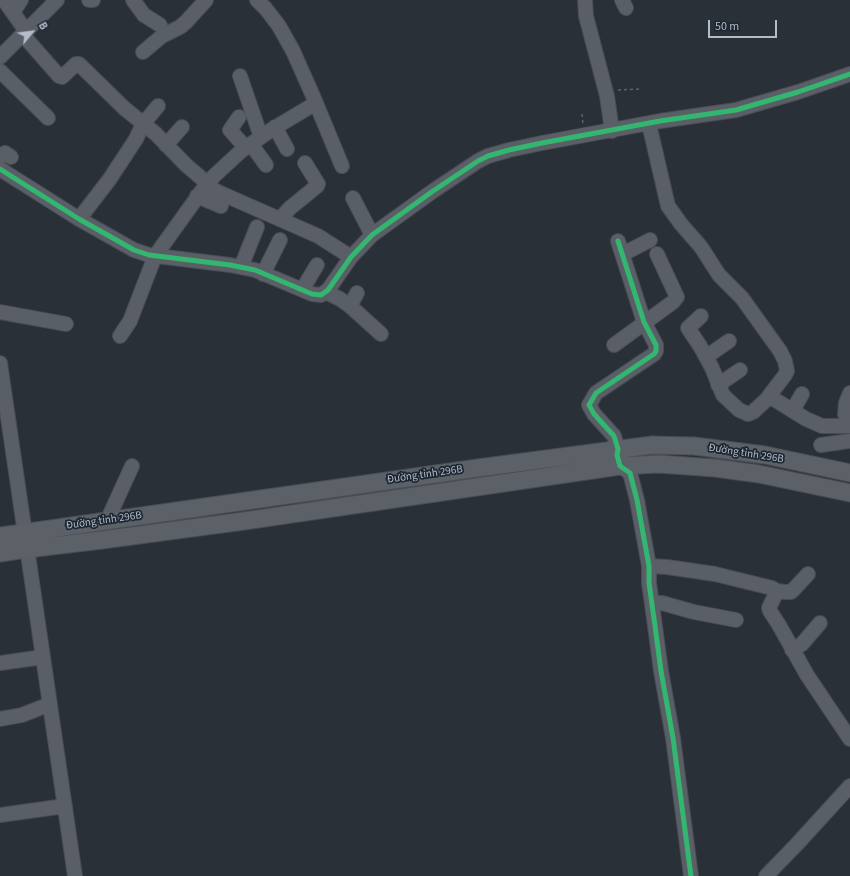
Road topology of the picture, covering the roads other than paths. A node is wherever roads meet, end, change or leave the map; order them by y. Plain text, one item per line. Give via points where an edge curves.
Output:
1 (4, 0) edge
2 (21, 0) edge
3 (57, 0) edge
4 (90, 0) edge
5 (93, 0) edge
6 (133, 0) edge
7 (206, 0) edge
8 (257, 0) edge
9 (585, 0) edge
10 (13, 12) junction
11 (160, 26) dead end
12 (24, 33) junction
13 (143, 52) dead end
14 (0, 57) edge
15 (0, 71) edge
16 (850, 74) edge
17 (240, 76) dead end
18 (316, 103) junction
19 (158, 106) dead end
20 (239, 117) dead end
21 (48, 118) dead end
22 (143, 124) junction
23 (649, 124) junction
24 (274, 127) junction
25 (182, 128) dead end
26 (612, 131) junction
27 (252, 143) junction
28 (166, 145) junction
29 (287, 149) dead end
30 (305, 163) dead end
31 (266, 165) dead end
32 (342, 166) dead end
33 (0, 169) edge
34 (207, 184) junction
35 (197, 196) junction
36 (353, 198) dead end
37 (221, 206) dead end
38 (80, 218) junction
39 (280, 219) junction
40 (257, 227) dead end
41 (160, 234) dead end
42 (372, 235) junction
43 (280, 240) dead end
44 (650, 240) dead end
45 (618, 241) dead end
46 (623, 254) junction
47 (657, 254) dead end
48 (152, 255) junction
49 (351, 257) junction
50 (317, 265) dead end
51 (241, 267) junction
52 (263, 274) junction
53 (302, 290) junction
54 (326, 292) junction
55 (357, 293) dead end
56 (350, 306) junction
57 (0, 312) edge
58 (701, 316) dead end
59 (644, 322) junction
60 (66, 324) dead end
61 (381, 334) dead end
62 (120, 336) dead end
63 (729, 342) dead end
64 (614, 345) dead end
65 (706, 357) junction
66 (0, 363) edge
67 (740, 370) dead end
68 (718, 385) junction
69 (850, 393) edge
70 (802, 394) dead end
71 (769, 396) junction
72 (793, 410) junction
73 (850, 425) edge
74 (850, 441) edge
75 (821, 445) dead end
76 (618, 449) junction
77 (132, 466) dead end
78 (620, 466) junction
79 (850, 473) edge
80 (850, 493) edge
81 (107, 521) junction
82 (0, 536) edge
83 (26, 541) junction
84 (0, 554) edge
85 (649, 566) junction
86 (808, 574) dead end
87 (777, 591) junction
88 (652, 602) junction
89 (736, 620) dead end
90 (820, 623) dead end
91 (792, 650) junction
92 (43, 657) junction
93 (0, 663) edge
94 (50, 704) junction
95 (0, 719) edge
96 (850, 739) edge
97 (850, 786) edge
98 (65, 806) junction
99 (0, 815) edge
100 (75, 876) edge
101 (691, 876) edge
102 (766, 876) edge

1 - 10 street
2 - 10 street
3 - 12 street
4 - 5 street
6 - 11 street via 144,15
7 - 13 street via 180,27 162,36
8 - 18 street via 266,9 293,51
9 - 26 street via 586,16 606,91
10 - 12 street
12 - 14 street
12 - 22 street via 59,76 62,77 79,64
15 - 21 street
16 - 23 street via 736,110
17 - 27 street
18 - 24 street
18 - 32 street
19 - 22 street
20 - 27 street via 230,130
22 - 28 street
22 - 38 street via 128,152
23 - 26 street
23 - 71 street via 668,206 701,247 719,275 742,298 785,361 787,371
24 - 27 street
24 - 29 street
25 - 28 street
26 - 42 street via 488,156 433,191
27 - 31 street
27 - 34 street via 229,161
28 - 34 street
30 - 39 street via 318,184
33 - 38 street
34 - 35 street
34 - 39 street via 218,192
35 - 37 street
35 - 48 street via 178,225
36 - 42 street
38 - 48 street via 134,250
39 - 49 street via 318,236
40 - 51 street
41 - 48 street
42 - 49 street
43 - 52 street
44 - 46 street
45 - 46 street
46 - 59 street
47 - 59 street via 677,297 674,302
48 - 51 street
48 - 62 street via 130,321
49 - 54 street
50 - 53 street
51 - 52 street
52 - 53 street
53 - 54 street via 321,295
54 - 56 street
55 - 56 street
56 - 61 street
57 - 60 street
58 - 65 street via 688,328
59 - 64 street
59 - 76 street via 656,345 656,351 596,393 589,405 614,436
63 - 65 street
65 - 68 street
66 - 83 street
67 - 68 street
68 - 71 street via 728,401 748,414 756,410
69 - 73 street via 845,414
70 - 72 street
71 - 72 street
72 - 73 street via 822,426
74 - 75 street
76 - 78 street
76 - 79 main road, Đường tỉnh 296B via 652,445 694,446 765,455
76 - 81 main road, Đường tỉnh 296B
77 - 81 street
78 - 80 main road, Đường tỉnh 296B via 659,464 715,468 759,474
78 - 83 main road, Đường tỉnh 296B via 102,540
78 - 85 street via 630,473
81 - 83 main road, Đường tỉnh 296B
82 - 83 main road, Đường tỉnh 296B
83 - 84 main road, Đường tỉnh 296B
83 - 92 street
85 - 87 street via 667,566 715,574
85 - 88 street
86 - 87 street via 791,592
87 - 91 street via 769,608
88 - 89 street
88 - 101 street
90 - 91 street via 802,644
91 - 96 street
92 - 93 street
92 - 94 street
94 - 95 street via 22,715
94 - 98 street
97 - 102 street
98 - 99 street
98 - 100 street

